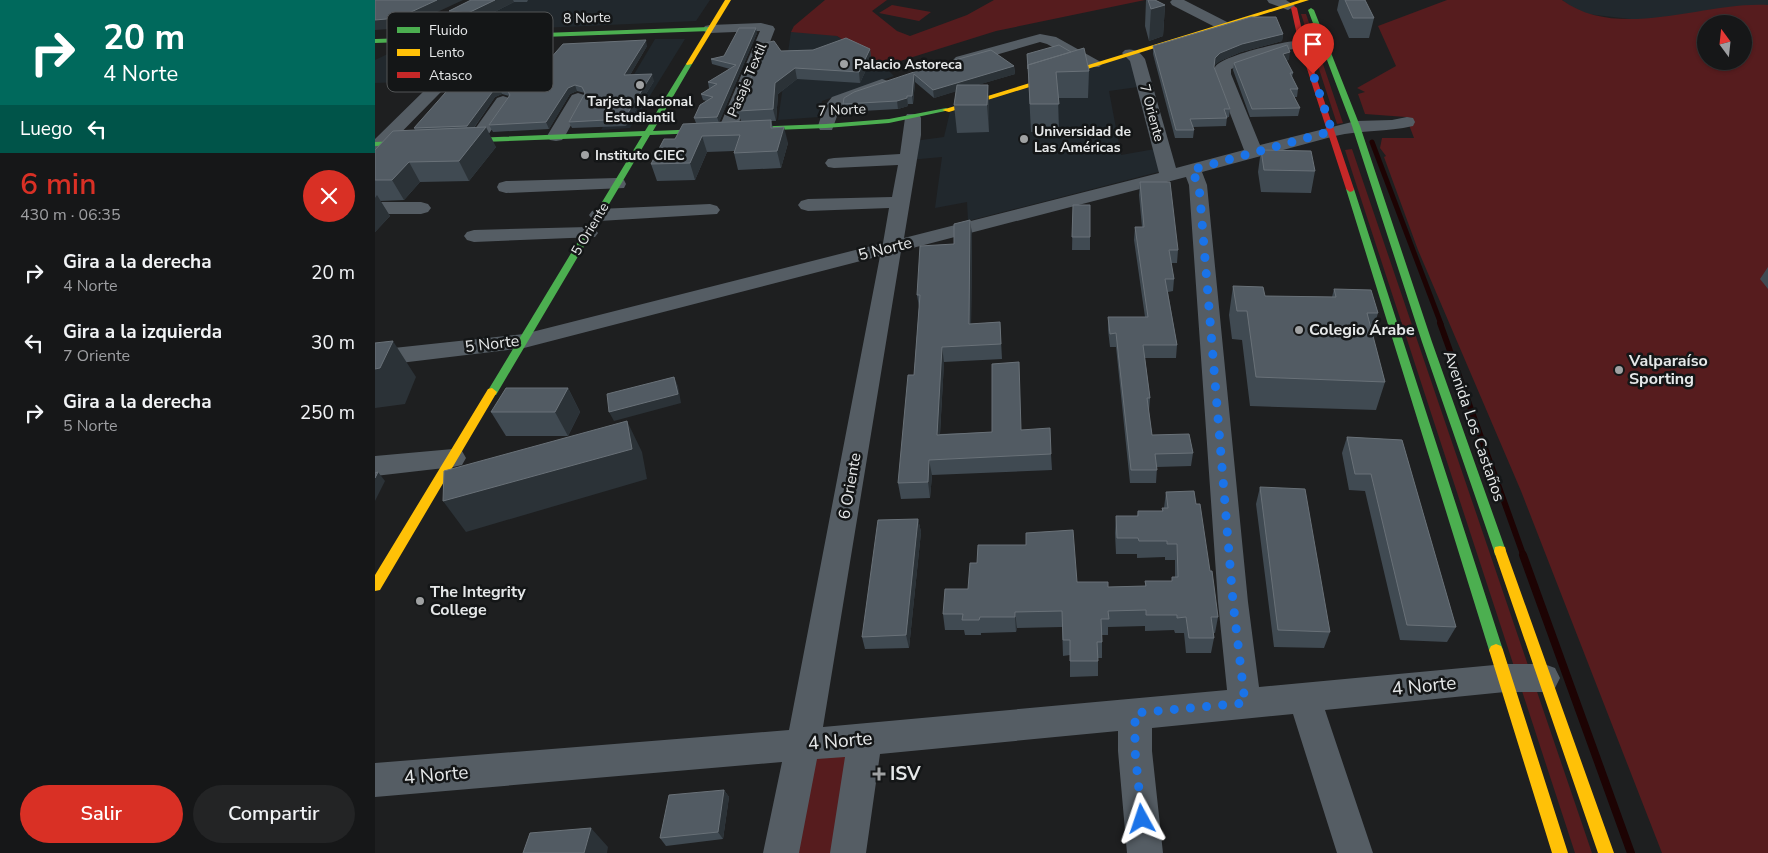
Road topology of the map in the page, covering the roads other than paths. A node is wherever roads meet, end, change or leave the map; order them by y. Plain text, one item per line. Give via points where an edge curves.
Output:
1 (479, 0) edge
2 (729, 0) edge
3 (1274, 0) edge
4 (1317, 0) edge
5 (1177, 2) dead end
6 (1291, 5) junction
7 (1309, 5) edge
8 (455, 12) edge
9 (1222, 25) junction
10 (710, 29) junction
11 (553, 35) edge
12 (1302, 44) junction
13 (387, 46) edge
14 (375, 52) edge
15 (1130, 53) junction
16 (947, 64) edge
17 (1094, 64) junction
18 (895, 80) edge
19 (431, 92) edge
20 (578, 98) dead end
21 (503, 101) edge
22 (913, 118) junction
23 (827, 126) junction
24 (1355, 126) junction
25 (1403, 126) dead end
26 (727, 130) junction
27 (1332, 131) junction
28 (650, 132) junction
29 (556, 136) junction
30 (476, 140) junction
31 (377, 146) edge
32 (1254, 153) junction
33 (906, 159) junction
34 (834, 163) dead end
35 (1180, 173) junction
36 (617, 184) junction
37 (506, 187) dead end
38 (900, 202) junction
39 (808, 205) dead end
40 (375, 208) edge
41 (421, 208) dead end
42 (710, 210) dead end
43 (599, 215) junction
44 (588, 233) junction
45 (474, 236) dead end
46 (893, 248) junction
47 (524, 340) junction
48 (375, 358) edge
49 (453, 458) junction
50 (375, 466) edge
51 (375, 586) edge
52 (1505, 678) junction
53 (1544, 678) junction
54 (1304, 697) junction
55 (1245, 703) junction
56 (1135, 713) junction
57 (865, 740) junction
58 (803, 744) junction
59 (375, 780) edge
60 (781, 853) edge
61 (848, 853) edge
62 (1145, 853) edge
63 (1355, 853) edge
64 (1560, 853) edge
65 (1606, 853) edge

1 - 8 main road
2 - 10 main road, 5 Oriente
3 - 6 street
4 - 7 main road
5 - 9 street
6 - 7 main road
6 - 9 main road, 7 Norte
6 - 12 main road
7 - 24 main road, Avenida Los Castaños
9 - 15 main road, 7 Norte
10 - 11 main road, 8 Norte
10 - 26 street, Pasaje Textil via 768,29
10 - 28 main road, 5 Oriente
12 - 27 main road
12 - 32 street via 1223,67
13 - 14 main road
15 - 17 main road, 7 Norte
15 - 35 street, 7 Oriente via 1137,59
16 - 17 street via 1040,38 1051,40
17 - 22 main road, 7 Norte
18 - 23 street via 837,100
19 - 31 street
20 - 29 street
21 - 30 street
22 - 23 main road, 7 Norte
22 - 33 street, 6 Oriente
23 - 26 main road, 7 Norte
24 - 25 street, 5 Norte
24 - 27 street, 5 Norte
24 - 53 main road, Avenida Los Castaños
26 - 28 main road, 7 Norte
27 - 32 street, 5 Norte
27 - 52 main road
28 - 29 main road, 7 Norte
28 - 36 main road, 5 Oriente
29 - 30 main road, 7 Norte
30 - 31 main road, 7 Norte
32 - 35 street, 5 Norte
33 - 34 street
33 - 38 street, 6 Oriente
35 - 46 street, 5 Norte
35 - 55 street, 7 Oriente via 1199,185 1233,602
36 - 37 street
36 - 43 main road, 5 Oriente
38 - 39 street
38 - 46 street, 6 Oriente
40 - 41 street
42 - 43 street
43 - 44 main road, 5 Oriente
44 - 45 street
44 - 47 main road, 5 Oriente
46 - 47 street, 5 Norte
46 - 58 street, 6 Oriente
47 - 48 street, 5 Norte
47 - 49 main road, 5 Oriente
49 - 50 street
49 - 51 main road, 5 Oriente
52 - 53 street, 4 Norte
52 - 54 street, 4 Norte
52 - 64 main road
53 - 65 main road, Avenida Los Castaños
54 - 55 street, 4 Norte
54 - 63 street
55 - 56 street, 4 Norte
56 - 57 street, 4 Norte
56 - 62 street via 1135,751
57 - 58 street, 4 Norte
57 - 61 street
58 - 59 street, 4 Norte
58 - 60 street, 6 Oriente

